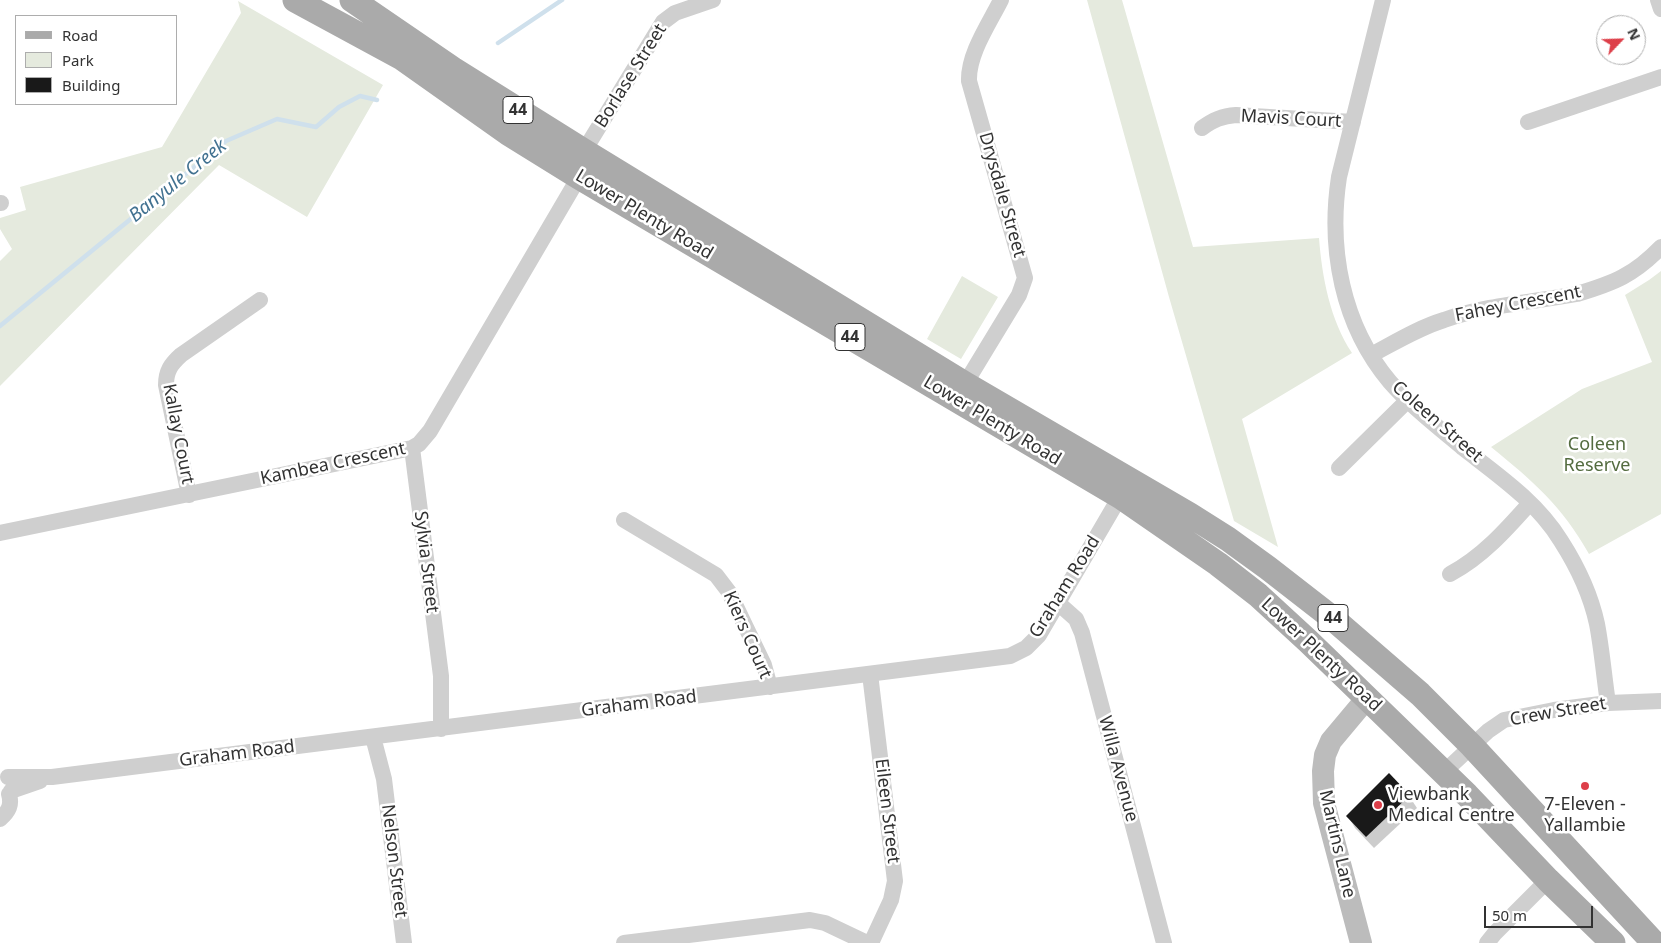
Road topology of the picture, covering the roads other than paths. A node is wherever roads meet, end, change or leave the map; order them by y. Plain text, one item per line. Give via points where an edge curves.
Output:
1 (295, 0) edge
2 (352, 0) edge
3 (713, 0) edge
4 (1002, 0) edge
5 (1384, 0) edge
6 (1658, 0) edge
7 (1661, 9) edge
8 (1661, 77) edge
9 (1353, 122) junction
10 (1528, 122) dead end
11 (1202, 128) dead end
12 (584, 151) junction
13 (579, 177) junction
14 (1661, 247) edge
15 (260, 300) dead end
16 (1371, 355) junction
17 (966, 384) junction
18 (1407, 401) junction
19 (412, 448) junction
20 (1339, 468) dead end
21 (1125, 488) junction
22 (189, 495) junction
23 (1530, 503) junction
24 (624, 520) dead end
25 (0, 533) edge
26 (1450, 574) dead end
27 (1058, 603) junction
28 (1395, 672) junction
29 (870, 674) junction
30 (770, 687) junction
31 (1367, 698) junction
32 (1661, 700) edge
33 (1608, 703) junction
34 (448, 728) junction
35 (378, 736) junction
36 (1472, 746) junction
37 (1444, 772) junction
38 (6, 787) edge
39 (0, 819) edge
40 (1548, 880) junction
41 (404, 943) edge
42 (624, 943) edge
43 (867, 943) edge
44 (871, 943) edge
45 (1164, 943) edge
46 (1361, 943) edge
47 (1487, 943) edge
48 (1613, 943) edge
49 (1654, 943) edge

1 - 13 main road, Lower Plenty Road / 44 via 402,58 508,133
2 - 12 main road, Lower Plenty Road / 44 via 453,69
3 - 12 street, Borlase Street via 675,12 663,22
4 - 17 street, Drysdale Street via 972,60 969,81 1025,278 1019,295
5 - 9 street, Coleen Street
6 - 7 street
8 - 10 street
9 - 11 street, Mavis Court via 1236,115 1213,120
9 - 16 street, Coleen Street via 1339,176 1335,245 1344,293
12 - 17 main road, Lower Plenty Road / 44
13 - 19 street, Kambea Crescent via 430,431
13 - 21 main road, Lower Plenty Road / 44
14 - 16 street, Fahey Crescent via 1633,272 1595,288 1463,314 1427,327
15 - 22 street, Kallay Court via 181,355 167,373 166,385
16 - 18 street, Coleen Street
17 - 21 main road, Lower Plenty Road / 44
18 - 20 street
18 - 23 street, Coleen Street
19 - 22 street, Kambea Crescent
19 - 34 street, Sylvia Street
21 - 27 street, Graham Road
21 - 28 main road, Lower Plenty Road / 44 via 1228,539 1331,617
21 - 31 main road, Lower Plenty Road / 44 via 1180,536 1258,595
22 - 25 street, Kambea Crescent
23 - 26 street via 1480,555
23 - 33 street, Coleen Street via 1561,540 1590,602
24 - 30 street, Kiers Court via 716,574 729,592 764,665
27 - 29 street, Graham Road via 1033,642 1010,656
27 - 45 street, Willa Avenue via 1076,619 1082,633
28 - 31 main road
28 - 36 main road, Lower Plenty Road / 44
29 - 30 street, Graham Road
29 - 44 street, Eileen Street via 895,881 891,900
30 - 34 street, Graham Road
31 - 37 main road, Lower Plenty Road / 44
31 - 46 street, Martins Lane via 1331,741 1325,755 1322,787
32 - 33 street, Crew Street
33 - 36 street, Crew Street via 1504,720
34 - 35 street, Graham Road
35 - 38 street, Graham Road via 52,777
35 - 41 street, Nelson Street
36 - 37 street, Crew Street
36 - 49 main road, Lower Plenty Road / 44
37 - 40 main road, Lower Plenty Road / 44
38 - 39 street via 11,802
40 - 47 street
40 - 48 main road, Lower Plenty Road / 44
42 - 43 street via 810,920 825,923

